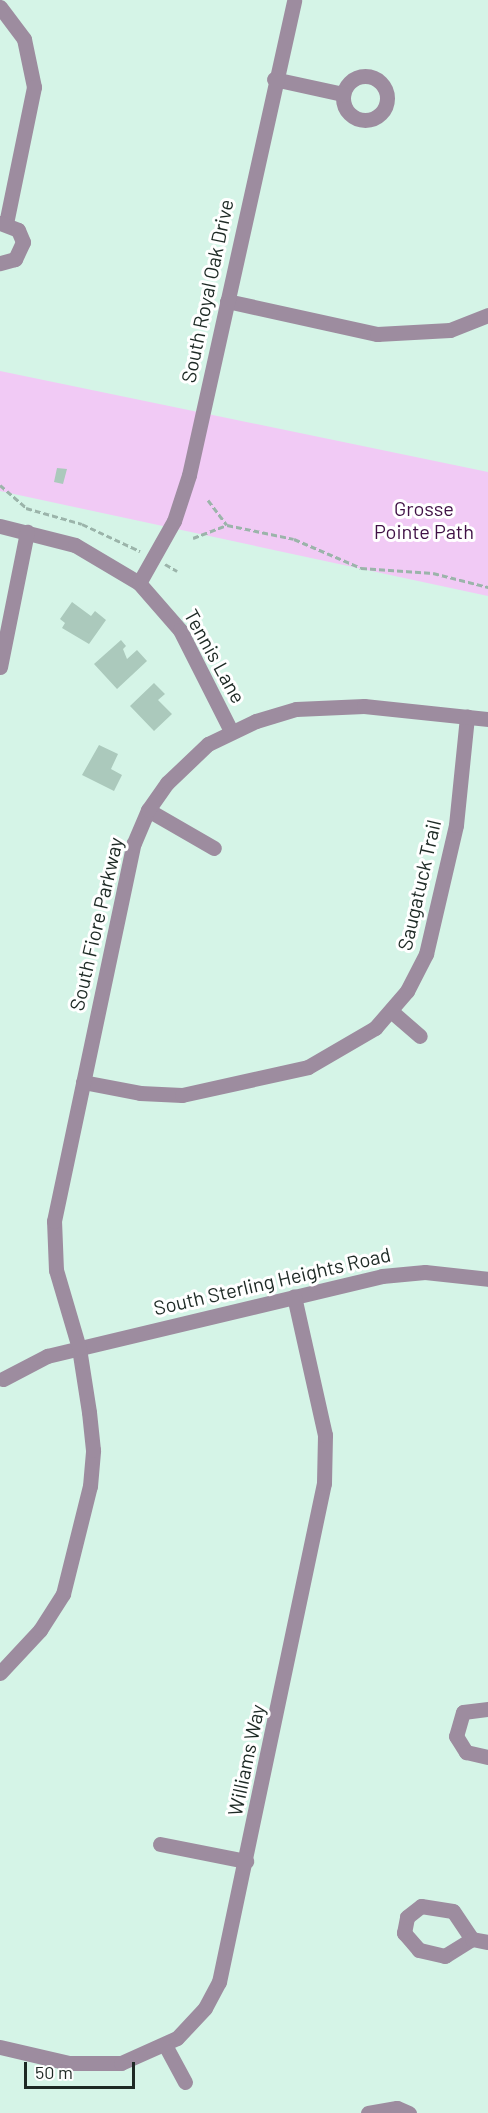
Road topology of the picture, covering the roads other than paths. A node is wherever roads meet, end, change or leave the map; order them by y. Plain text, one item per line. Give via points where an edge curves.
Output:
1 (294, 0) edge
2 (0, 7) edge
3 (274, 80) junction
4 (343, 94) dead end
5 (3, 223) edge
6 (0, 263) edge
7 (227, 301) junction
8 (488, 316) edge
9 (0, 526) edge
10 (27, 532) junction
11 (139, 583) junction
12 (0, 667) edge
13 (466, 717) junction
14 (488, 719) edge
15 (231, 731) junction
16 (148, 810) junction
17 (214, 848) dead end
18 (391, 1011) junction
19 (420, 1036) dead end
20 (83, 1082) junction
21 (483, 1278) edge
22 (294, 1296) junction
23 (78, 1348) junction
24 (3, 1379) dead end
25 (0, 1673) edge
26 (488, 1709) edge
27 (488, 1757) edge
28 (160, 1844) dead end
29 (246, 1861) junction
30 (472, 1939) dead end
31 (488, 1942) edge
32 (165, 2045) junction
33 (0, 2047) edge
34 (185, 2082) dead end
35 (368, 2113) edge
36 (409, 2113) edge

1 - 3 street, South Royal Oak Drive
2 - 5 street via 24,39 33,87
3 - 4 street
3 - 7 street, South Royal Oak Drive
5 - 6 street via 21,235 22,248 15,260
7 - 8 street via 377,334 450,330
7 - 11 street, South Royal Oak Drive via 189,475 174,521
9 - 10 street, Tennis Lane
10 - 11 street, Tennis Lane via 75,545
10 - 12 street
11 - 15 street, Tennis Lane via 180,630
13 - 14 street, South Fiore Parkway
13 - 15 street, South Fiore Parkway via 331,705 296,709
13 - 18 street, Saugatuck Trail via 456,825 437,913 420,970
15 - 16 street, South Fiore Parkway via 188,761
16 - 17 street
16 - 20 street, South Fiore Parkway via 134,843
18 - 19 street
18 - 20 street, Saugatuck Trail via 363,1038 334,1056 278,1076 182,1095 140,1093
20 - 23 street, South Fiore Parkway via 54,1221 54,1246
21 - 22 street, South Sterling Heights Road via 404,1272
22 - 23 street, South Sterling Heights Road
22 - 29 street, Williams Way via 322,1417 325,1475
23 - 24 street, South Sterling Heights Road via 46,1356
23 - 25 street via 93,1450 72,1572 40,1630
26 - 27 street via 463,1712 456,1736 466,1752
28 - 29 street
29 - 32 street, Williams Way via 219,1982 195,2020
30 - 31 street
32 - 33 street, Williams Way via 121,2063 90,2065
32 - 34 street
35 - 36 street via 397,2108

